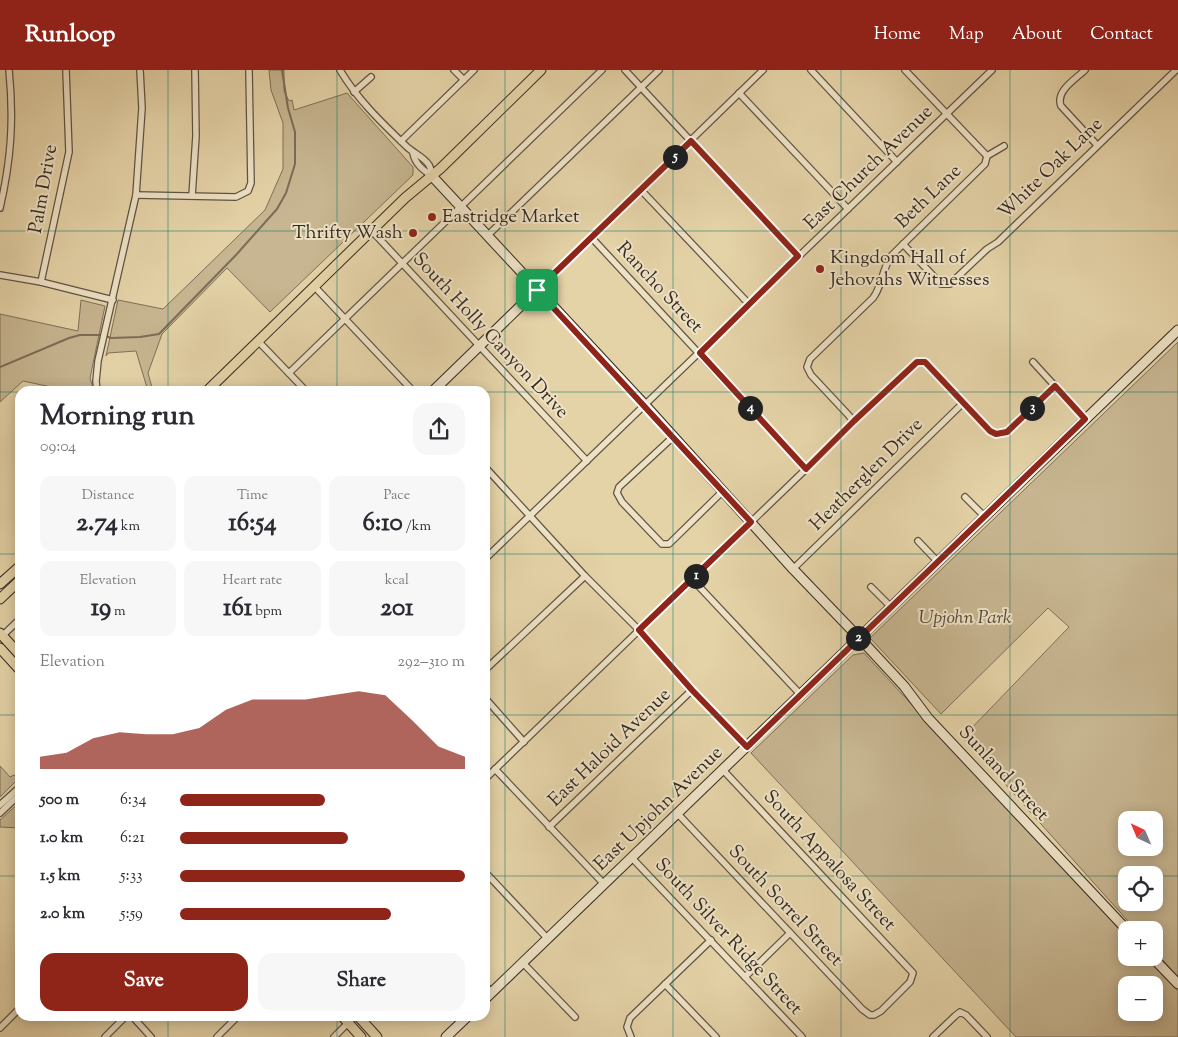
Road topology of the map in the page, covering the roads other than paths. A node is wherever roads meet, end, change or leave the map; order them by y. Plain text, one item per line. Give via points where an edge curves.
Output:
1 (9, 70) edge
2 (66, 70) edge
3 (140, 70) edge
4 (194, 70) edge
5 (249, 70) edge
6 (340, 70) edge
7 (454, 70) edge
8 (474, 70) edge
9 (541, 70) edge
10 (602, 70) edge
11 (625, 70) edge
12 (659, 70) edge
13 (763, 70) edge
14 (811, 70) edge
15 (905, 70) edge
16 (992, 70) edge
17 (1085, 70) edge
18 (1176, 70) edge
19 (371, 77) dead end
20 (464, 80) junction
21 (640, 87) junction
22 (354, 92) junction
23 (739, 93) junction
24 (947, 114) junction
25 (401, 141) junction
26 (691, 141) junction
27 (1097, 145) junction
28 (1004, 146) dead end
29 (988, 156) junction
30 (897, 162) junction
31 (432, 176) junction
32 (641, 190) junction
33 (136, 195) junction
34 (192, 196) junction
35 (460, 206) junction
36 (0, 208) edge
37 (848, 209) junction
38 (372, 230) junction
39 (487, 236) junction
40 (591, 237) junction
41 (903, 244) junction
42 (798, 256) junction
43 (402, 264) junction
44 (0, 275) edge
45 (41, 282) junction
46 (314, 286) junction
47 (537, 290) junction
48 (113, 300) junction
49 (750, 304) junction
50 (345, 318) junction
51 (1178, 330) edge
52 (259, 342) junction
53 (479, 346) junction
54 (700, 353) junction
55 (1033, 362) dead end
56 (289, 373) junction
57 (97, 386) edge
58 (212, 386) edge
59 (301, 386) edge
60 (408, 386) edge
61 (438, 386) edge
62 (1055, 386) junction
63 (963, 403) junction
64 (644, 406) junction
65 (851, 419) junction
66 (1085, 419) junction
67 (673, 437) junction
68 (587, 461) junction
69 (806, 469) junction
70 (490, 473) edge
71 (723, 491) junction
72 (965, 496) dead end
73 (530, 517) junction
74 (985, 517) junction
75 (751, 522) junction
76 (918, 541) dead end
77 (490, 554) edge
78 (938, 562) junction
79 (792, 569) junction
80 (15, 570) edge
81 (584, 576) junction
82 (692, 579) junction
83 (0, 584) edge
84 (15, 584) edge
85 (871, 587) dead end
86 (0, 598) edge
87 (891, 607) junction
88 (15, 623) edge
89 (639, 630) junction
90 (1, 634) edge
91 (859, 637) junction
92 (0, 648) edge
93 (15, 649) edge
94 (15, 664) edge
95 (490, 665) edge
96 (692, 690) junction
97 (800, 694) junction
98 (490, 704) edge
99 (524, 742) junction
100 (747, 747) junction
101 (495, 769) junction
102 (723, 770) junction
103 (490, 774) edge
104 (15, 792) edge
105 (15, 799) edge
106 (0, 805) edge
107 (0, 813) edge
108 (678, 814) junction
109 (549, 827) junction
110 (632, 858) junction
111 (490, 877) edge
112 (604, 884) junction
113 (1119, 921) edge
114 (790, 933) junction
115 (548, 939) junction
116 (710, 940) junction
117 (523, 963) junction
118 (1161, 966) edge
119 (745, 977) junction
120 (665, 984) junction
121 (1178, 984) edge
122 (490, 994) edge
123 (15, 1013) edge
124 (874, 1015) joint
125 (575, 1017) dead end
126 (121, 1021) edge
127 (137, 1021) edge
128 (233, 1021) edge
129 (344, 1021) edge
130 (346, 1021) edge
131 (361, 1021) edge
132 (463, 1021) edge
133 (0, 1028) edge
134 (105, 1037) edge
135 (151, 1037) edge
136 (217, 1037) edge
137 (334, 1037) edge
138 (361, 1037) edge
139 (377, 1037) edge
140 (446, 1037) edge
141 (631, 1037) edge
142 (716, 1037) edge
143 (802, 1037) edge
144 (933, 1037) edge
145 (987, 1037) edge

1 - 36 street via 12,101 10,157
2 - 45 street, Palm Drive via 69,152
3 - 33 street via 142,108
4 - 34 street via 196,136
5 - 34 street via 251,183 248,191 233,197
6 - 22 street
7 - 20 street
8 - 20 street
9 - 31 main road
10 - 35 street
11 - 21 street
12 - 21 street
13 - 23 street
14 - 30 street
15 - 24 street
16 - 24 street, East Church Avenue
17 - 27 street via 1063,91 1061,106
18 - 27 street, White Oak Lane
19 - 22 street
20 - 25 street
21 - 26 street
21 - 39 street
22 - 25 street
23 - 26 street
23 - 37 street
24 - 29 street
24 - 30 street, East Church Avenue
25 - 31 street via 430,166
26 - 32 street
26 - 42 street
27 - 41 street, White Oak Lane via 954,281 941,284
28 - 29 street, Beth Lane
29 - 41 street, Beth Lane via 985,164
30 - 37 street, East Church Avenue
31 - 35 street
31 - 38 main road
32 - 40 street
32 - 49 street
33 - 34 street
33 - 48 street
35 - 39 street
35 - 43 street
37 - 42 street, East Church Avenue
38 - 43 street, South Holly Canyon Drive
38 - 46 main road
39 - 47 street, Sunland Street
40 - 47 street
40 - 54 street, Rancho Street
41 - 65 street, Beth Lane via 886,263 873,298 810,359 807,367
42 - 49 street, East Church Avenue
43 - 50 street
43 - 53 street, South Holly Canyon Drive
44 - 45 street
45 - 48 street
46 - 50 street
46 - 52 main road
47 - 53 street
47 - 64 street, Sunland Street
48 - 57 street via 98,361
49 - 54 street, East Church Avenue
50 - 56 street
50 - 60 street
51 - 66 street, East Upjohn Avenue
52 - 56 street
52 - 58 main road
53 - 61 street
53 - 68 street, South Holly Canyon Drive
54 - 64 street, East Church Avenue
54 - 69 street, Rancho Street
55 - 62 street
56 - 59 street
62 - 63 street via 1005,433 990,431
62 - 66 street
63 - 65 street via 924,361 917,362
63 - 79 street, Heatherglen Drive
64 - 67 street, Sunland Street
64 - 68 street, East Church Avenue
65 - 69 street
66 - 74 street, East Upjohn Avenue
67 - 71 street, Sunland Street
67 - 71 street via 619,487 617,493 622,502 664,544 669,544
68 - 73 street, East Church Avenue
69 - 75 street
70 - 73 street
71 - 75 street, Sunland Street
72 - 74 street
73 - 77 street, East Church Avenue
73 - 81 street
74 - 78 street, East Upjohn Avenue
75 - 79 street, Sunland Street
75 - 82 street
76 - 78 street
78 - 87 street, East Upjohn Avenue
79 - 91 street, Sunland Street
80 - 83 main road
81 - 89 street
81 - 95 street
82 - 89 street
82 - 97 street
84 - 86 main road
85 - 87 street
87 - 91 street, East Upjohn Avenue
88 - 90 street
89 - 96 street
89 - 99 street
90 - 93 main road
91 - 97 street, East Upjohn Avenue
91 - 113 street, Sunland Street via 928,718
92 - 94 main road
96 - 100 street
96 - 109 street, East Haloid Avenue
97 - 100 street, East Upjohn Avenue
98 - 99 street
99 - 101 street
100 - 102 street, East Upjohn Avenue
101 - 103 street
101 - 109 street
102 - 108 street, East Upjohn Avenue
102 - 124 street, South Appalosa Street via 913,973 910,982
104 - 106 street
105 - 107 street
108 - 110 street, East Upjohn Avenue
108 - 114 street, South Sorrel Street
109 - 112 street
110 - 112 street, East Upjohn Avenue
110 - 116 street, South Silver Ridge Street
111 - 115 street
112 - 115 street, East Upjohn Avenue
114 - 119 street
114 - 124 street, South Sorrel Street via 862,1009
115 - 117 street, East Upjohn Avenue
116 - 119 street, South Silver Ridge Street
116 - 120 street
117 - 122 street, East Upjohn Avenue
117 - 125 street
118 - 121 street
119 - 143 street, South Silver Ridge Street
120 - 141 street via 630,1018 627,1025
120 - 142 street
123 - 133 street
126 - 134 street
127 - 135 street
128 - 136 street
129 - 137 street
130 - 138 main road
131 - 139 main road
132 - 140 street
144 - 145 street via 960,1012

